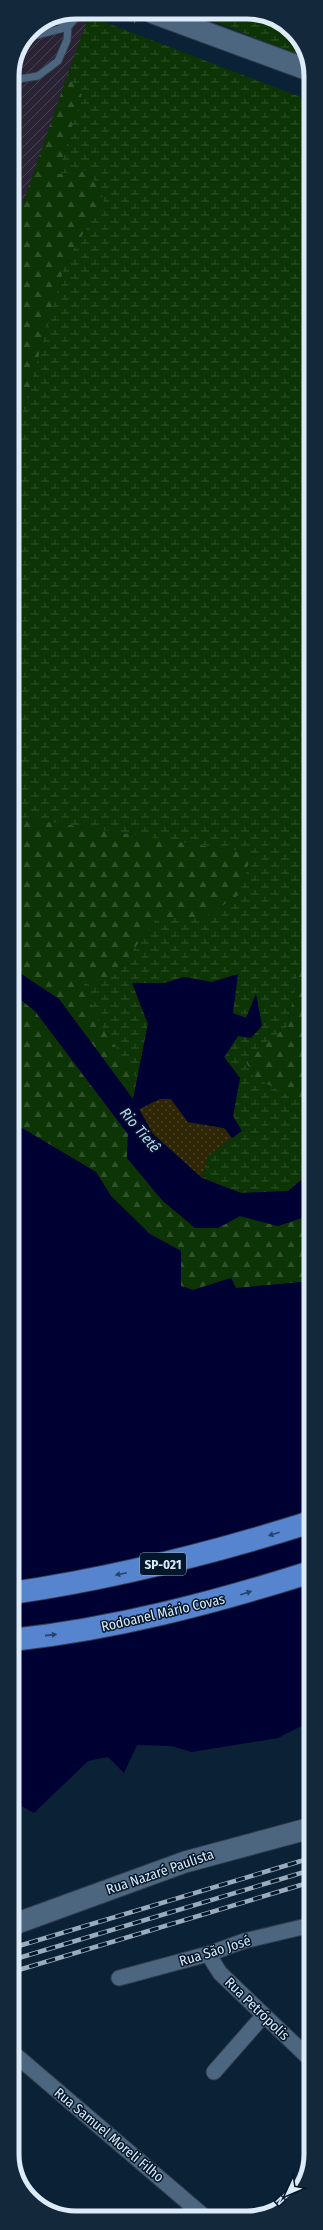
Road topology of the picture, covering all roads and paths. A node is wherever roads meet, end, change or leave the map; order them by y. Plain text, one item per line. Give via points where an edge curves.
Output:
1 (74, 19) edge
2 (169, 19) edge
3 (59, 22) edge
4 (68, 27) junction
5 (37, 35) edge
6 (304, 69) edge
7 (19, 78) edge
8 (304, 1524) edge
9 (304, 1574) edge
10 (19, 1592) edge
11 (19, 1639) edge
12 (304, 1830) edge
13 (19, 1922) edge
14 (304, 1928) edge
15 (208, 1954) junction
16 (119, 1978) dead end
17 (264, 2015) junction
18 (304, 2053) edge
19 (19, 2058) edge
20 (214, 2072) dead end
21 (199, 2211) edge

1 - 4 lane
2 - 6 main road
3 - 4 lane
4 - 5 lane
4 - 7 lane via 67,40 58,61 38,76
8 -> 10 highway, SP-021 via 158,1566
11 -> 9 highway, Rodoanel Mário Covas via 70,1633 165,1614 243,1594
12 - 13 main road, Rua Nazaré Paulista via 185,1862
14 - 15 street, Rua São José via 244,1941
15 - 16 street, Rua São José
15 - 17 street, Rua Petrópolis via 220,1973
17 - 18 street, Rua Petrópolis
17 - 20 street
19 - 21 street, Rua Samuel Moreli Filho

